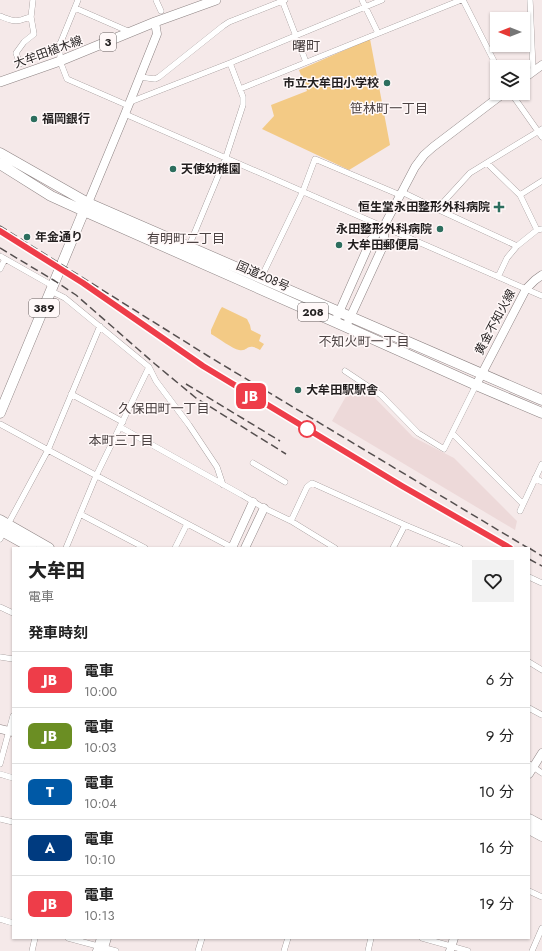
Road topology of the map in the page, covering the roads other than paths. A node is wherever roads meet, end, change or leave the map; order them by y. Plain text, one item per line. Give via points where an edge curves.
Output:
1 (33, 0) edge
2 (78, 0) edge
3 (156, 0) edge
4 (216, 0) edge
5 (283, 0) edge
6 (362, 0) edge
7 (382, 0) edge
8 (462, 0) edge
9 (530, 0) edge
10 (366, 7) junction
11 (75, 8) junction
12 (161, 11) dead end
13 (0, 16) edge
14 (31, 17) junction
15 (155, 22) junction
16 (131, 33) junction
17 (378, 33) junction
18 (296, 35) junction
19 (493, 60) edge
20 (60, 61) junction
21 (306, 62) junction
22 (230, 63) junction
23 (20, 64) dead end
24 (542, 65) edge
25 (533, 71) junction
26 (530, 73) edge
27 (140, 77) junction
28 (1, 81) edge
29 (240, 89) junction
30 (495, 100) edge
31 (516, 100) edge
32 (129, 104) junction
33 (125, 114) junction
34 (541, 132) edge
35 (0, 152) edge
36 (226, 157) junction
37 (487, 163) junction
38 (0, 164) edge
39 (542, 181) edge
40 (303, 191) junction
41 (401, 194) junction
42 (520, 195) junction
43 (86, 207) junction
44 (437, 209) junction
45 (384, 226) junction
46 (540, 229) edge
47 (189, 246) junction
48 (516, 246) junction
49 (2, 257) edge
50 (0, 269) edge
51 (542, 275) edge
52 (498, 276) junction
53 (261, 278) junction
54 (52, 288) junction
55 (526, 289) junction
56 (542, 296) edge
57 (337, 317) junction
58 (351, 318) junction
59 (100, 326) junction
60 (345, 327) junction
61 (149, 367) junction
62 (345, 370) dead end
63 (481, 374) junction
64 (476, 385) junction
65 (71, 394) junction
66 (542, 400) edge
67 (0, 413) edge
68 (542, 413) edge
69 (0, 424) edge
70 (121, 424) junction
71 (452, 433) junction
72 (48, 450) junction
73 (253, 463) dead end
74 (542, 464) edge
75 (96, 476) junction
76 (535, 478) junction
77 (285, 482) dead end
78 (542, 482) edge
79 (223, 484) junction
80 (253, 502) junction
81 (523, 504) junction
82 (264, 508) junction
83 (520, 511) dead end
84 (80, 514) junction
85 (291, 522) junction
86 (187, 524) junction
87 (405, 525) junction
88 (2, 529) edge
89 (30, 547) edge
90 (47, 547) edge
91 (66, 547) edge
92 (143, 547) edge
93 (176, 547) edge
94 (230, 547) edge
95 (232, 547) edge
96 (246, 547) edge
97 (333, 547) edge
98 (394, 547) edge
99 (458, 547) edge
100 (530, 577) edge
101 (542, 583) edge
102 (0, 607) edge
103 (12, 613) edge
104 (0, 656) edge
105 (12, 659) edge
106 (530, 663) edge
107 (542, 670) edge
108 (530, 709) edge
109 (542, 715) edge
110 (0, 728) edge
111 (0, 733) edge
112 (11, 734) edge
113 (542, 753) edge
114 (0, 764) edge
115 (531, 765) edge
116 (542, 773) edge
117 (0, 774) edge
118 (12, 778) edge
119 (0, 819) edge
120 (530, 820) edge
121 (12, 822) edge
122 (542, 826) edge
123 (530, 830) edge
124 (542, 836) edge
125 (530, 891) edge
126 (542, 897) edge
127 (0, 919) edge
128 (12, 922) edge
129 (542, 928) edge
130 (35, 939) edge
131 (72, 939) edge
132 (202, 939) edge
133 (288, 939) edge
134 (371, 939) edge
135 (426, 939) edge
136 (452, 945) edge
137 (101, 947) edge
138 (32, 951) edge
139 (116, 951) edge
140 (198, 951) edge
141 (284, 951) edge
142 (368, 951) edge
143 (468, 951) edge
144 (532, 951) edge

1 - 14 street
2 - 11 street
3 - 12 street
4 - 15 main road, 大牟田植木線 / 3
5 - 18 street
5 - 27 street via 229,22 159,77
6 - 10 street
7 - 10 street
8 - 17 street
8 - 19 street
9 - 25 street
10 - 17 street
10 - 18 street
11 - 16 street
11 - 20 street via 60,44
13 - 14 street via 12,21
14 - 23 street via 34,34 16,53
15 - 16 main road, 大牟田植木線 / 3
15 - 27 street via 157,34
16 - 20 main road, 大牟田植木線 / 3
17 - 21 street
18 - 21 street
18 - 22 street
20 - 28 main road, 大牟田植木線 / 3
20 - 32 street via 67,79
21 - 29 street
22 - 29 street
22 - 32 street
24 - 25 street
25 - 26 street
27 - 32 street
29 - 36 street via 243,106
30 - 41 street via 424,155
31 - 34 street
32 - 33 street
33 - 36 street
33 - 43 street
34 - 37 street
35 - 43 highway, 国道208号 / 208
36 - 40 street
36 - 47 street
37 - 42 street
37 - 44 street via 470,173
38 - 43 highway, 国道208号 / 208 via 51,196
39 - 42 street
40 - 41 street via 315,159
40 - 45 street
40 - 53 street
41 - 44 street
41 - 45 street
42 - 46 street
43 - 47 highway, 国道208号 / 208
43 - 54 highway, 389
43 - 57 highway, 国道208号 / 208
44 - 48 street
45 - 52 street
45 - 57 street via 371,240
45 - 58 street via 384,244
46 - 48 street
47 - 53 highway, 国道208号 / 208
48 - 52 street
49 - 50 street
49 - 54 street
51 - 55 street, 黄金不知火線
52 - 55 street
53 - 57 highway, 国道208号 / 208
54 - 59 street
54 - 67 highway, 389
55 - 56 street
55 - 63 street, 黄金不知火線
57 - 58 highway, 国道208号 / 208
57 - 60 highway, 国道208号 / 208
58 - 60 street
58 - 63 highway, 国道208号 / 208
59 - 61 street
59 - 65 street
60 - 64 highway, 国道208号 / 208
61 - 70 street
61 - 79 street via 156,381 217,467
62 - 71 street via 381,395 418,433 444,449
63 - 64 street, 黄金不知火線
63 - 66 highway, 国道208号 / 208
64 - 68 highway, 国道208号 / 208
64 - 71 street
65 - 70 street
65 - 72 street
69 - 72 street
70 - 75 street
70 - 79 street
71 - 81 street
72 - 75 street
72 - 88 street
73 - 77 street
74 - 76 street
75 - 84 street
75 - 86 street
76 - 78 street
76 - 81 street
79 - 80 street
80 - 82 street
80 - 95 street
81 - 83 street
82 - 85 street
82 - 96 street
84 - 91 street
84 - 92 street
85 - 87 street via 307,487 312,483
85 - 97 street
86 - 93 street
86 - 94 street
87 - 98 street
87 - 99 street
88 - 89 highway
88 - 90 highway
100 - 101 street
102 - 103 street
104 - 105 street
106 - 107 street
108 - 109 street
110 - 112 street
111 - 112 street
112 - 114 street
113 - 115 street
115 - 116 street
117 - 118 street
119 - 121 street
120 - 122 highway
123 - 124 highway
125 - 126 street
127 - 128 street
129 - 144 street
130 - 138 street
131 - 137 street
132 - 140 street
133 - 141 street
134 - 142 street
135 - 136 street
136 - 143 street
137 - 139 street

